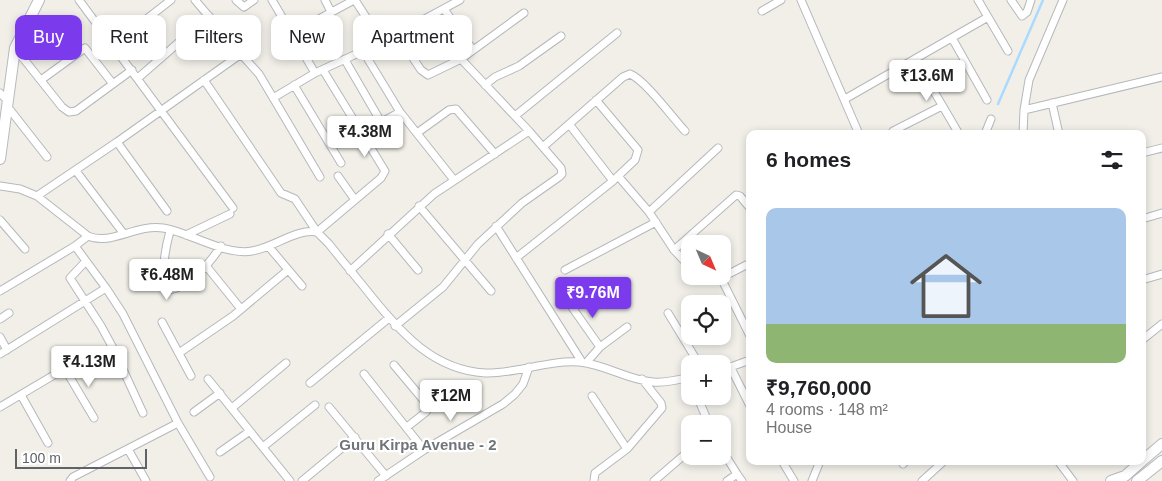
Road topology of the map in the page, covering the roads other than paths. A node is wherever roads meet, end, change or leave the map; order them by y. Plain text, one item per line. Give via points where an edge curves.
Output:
1 (39, 0) edge
2 (79, 0) edge
3 (171, 0) edge
4 (195, 0) edge
5 (236, 0) edge
6 (254, 0) edge
7 (272, 0) edge
8 (325, 0) edge
9 (355, 0) edge
10 (460, 0) edge
11 (780, 0) edge
12 (801, 0) edge
13 (978, 0) edge
14 (1012, 0) edge
15 (1031, 0) edge
16 (1063, 0) edge
17 (444, 9) junction
18 (762, 11) dead end
19 (331, 12) junction
20 (524, 13) dead end
21 (32, 15) edge
22 (152, 15) edge
23 (208, 15) edge
24 (326, 15) edge
25 (365, 15) edge
26 (433, 15) edge
27 (92, 17) edge
28 (988, 18) junction
29 (617, 34) dead end
30 (561, 36) dead end
31 (952, 38) junction
32 (176, 45) edge
33 (15, 48) edge
34 (473, 50) joint
35 (1008, 52) dead end
36 (353, 56) edge
37 (915, 59) junction
38 (24, 60) edge
39 (124, 60) edge
40 (232, 60) edge
41 (246, 60) edge
42 (346, 60) junction
43 (368, 60) edge
44 (415, 60) edge
45 (459, 60) edge
46 (462, 60) edge
47 (132, 70) junction
48 (323, 70) junction
49 (315, 73) junction
50 (1162, 76) edge
51 (138, 78) junction
52 (40, 80) junction
53 (204, 80) junction
54 (113, 84) junction
55 (294, 85) junction
56 (486, 85) junction
57 (0, 93) edge
58 (273, 98) junction
59 (845, 99) junction
60 (596, 100) junction
61 (987, 100) dead end
62 (7, 103) junction
63 (1052, 104) junction
64 (942, 106) junction
65 (1024, 110) junction
66 (161, 111) junction
67 (400, 112) junction
68 (515, 116) junction
69 (991, 119) dead end
70 (381, 122) junction
71 (569, 124) junction
72 (858, 130) edge
73 (896, 130) edge
74 (957, 130) edge
75 (987, 130) edge
76 (1023, 130) edge
77 (1058, 130) edge
78 (529, 131) junction
79 (684, 131) dead end
80 (362, 133) junction
81 (417, 133) junction
82 (117, 142) junction
83 (544, 146) junction
84 (718, 148) dead end
85 (1162, 148) edge
86 (1146, 152) edge
87 (495, 154) junction
88 (47, 156) dead end
89 (0, 159) edge
90 (341, 163) dead end
91 (76, 171) junction
92 (338, 176) dead end
93 (320, 177) dead end
94 (615, 178) junction
95 (454, 180) junction
96 (0, 186) edge
97 (37, 196) junction
98 (355, 200) junction
99 (746, 203) edge
100 (419, 206) junction
101 (167, 211) dead end
102 (648, 212) junction
103 (1162, 213) edge
104 (1146, 218) edge
105 (0, 220) edge
106 (656, 222) junction
107 (496, 226) junction
108 (170, 230) junction
109 (317, 232) junction
110 (124, 234) junction
111 (388, 234) junction
112 (88, 236) junction
113 (186, 236) junction
114 (75, 246) junction
115 (221, 246) junction
116 (268, 247) junction
117 (25, 249) dead end
118 (674, 250) junction
119 (681, 257) edge
120 (516, 258) junction
121 (464, 259) junction
122 (86, 261) junction
123 (746, 266) edge
124 (207, 267) junction
125 (288, 270) junction
126 (418, 270) dead end
127 (565, 270) dead end
128 (350, 271) junction
129 (731, 273) edge
130 (1162, 274) edge
131 (1146, 279) edge
132 (724, 285) edge
133 (302, 286) dead end
134 (106, 288) junction
135 (491, 290) dead end
136 (0, 291) edge
137 (86, 301) junction
138 (569, 303) dead end
139 (241, 309) junction
140 (9, 313) dead end
141 (668, 313) dead end
142 (389, 318) junction
143 (0, 319) edge
144 (162, 322) dead end
145 (1162, 324) edge
146 (395, 326) junction
147 (627, 327) dead end
148 (746, 328) edge
149 (0, 337) edge
150 (1146, 337) edge
151 (600, 347) junction
152 (7, 350) junction
153 (178, 353) junction
154 (0, 354) edge
155 (694, 355) edge
156 (86, 356) dead end
157 (746, 362) edge
158 (286, 363) dead end
159 (584, 363) junction
160 (394, 365) dead end
161 (529, 366) junction
162 (732, 368) joint
163 (65, 369) junction
164 (364, 374) dead end
165 (191, 376) dead end
166 (208, 379) dead end
167 (642, 379) junction
168 (681, 380) edge
169 (310, 383) dead end
170 (220, 393) junction
171 (21, 395) junction
172 (592, 396) dead end
173 (746, 398) edge
174 (315, 404) dead end
175 (329, 407) dead end
176 (0, 408) edge
177 (232, 408) junction
178 (194, 412) dead end
179 (143, 413) dead end
180 (94, 418) dead end
181 (178, 423) junction
182 (406, 427) junction
183 (250, 431) junction
184 (355, 437) junction
185 (48, 443) dead end
186 (1162, 444) edge
187 (263, 447) junction
188 (128, 449) junction
189 (424, 450) junction
190 (627, 450) junction
191 (220, 452) dead end
192 (681, 458) edge
193 (1146, 458) edge
194 (1162, 462) edge
195 (731, 464) edge
196 (784, 465) edge
197 (818, 465) edge
198 (940, 465) edge
199 (1061, 465) edge
200 (1137, 465) edge
201 (386, 476) junction
202 (210, 477) dead end
203 (740, 478) edge
204 (70, 481) edge
205 (146, 481) edge
206 (290, 481) edge
207 (302, 481) edge
208 (378, 481) edge
209 (594, 481) edge
210 (654, 481) edge
211 (727, 481) edge
212 (794, 481) edge
213 (812, 481) edge
214 (922, 481) edge
215 (1073, 481) edge
216 (1111, 481) edge
217 (1137, 481) edge

1 - 21 street
2 - 27 street
3 - 22 street
4 - 23 street
5 - 6 street via 244,7
7 - 49 street
8 - 19 street
9 - 19 street
9 - 25 street
10 - 17 street
11 - 18 street
12 - 59 street
13 - 28 street
14 - 15 street via 1022,16
16 - 65 street via 1029,80
17 - 26 street
17 - 34 street
19 - 24 street
20 - 34 street
28 - 31 street
28 - 35 street
29 - 68 street
30 - 56 street
31 - 37 street
31 - 61 street
32 - 51 street
33 - 62 street
36 - 42 street
37 - 59 street
37 - 64 street
38 - 52 street
39 - 47 street
40 - 53 street
41 - 58 street
42 - 48 street
42 - 70 street
43 - 67 street
44 - 45 street via 428,75
46 - 56 street
47 - 51 street
47 - 54 street
48 - 49 street
48 - 80 street
49 - 55 street
50 - 63 street
51 - 66 street
52 - 54 street via 71,113
52 - 54 street via 85,48
53 - 66 street
53 - 109 street via 280,193 295,199
55 - 58 street
55 - 90 street
56 - 68 street
57 - 62 street
58 - 93 street
59 - 72 street
60 - 71 street
60 - 79 street via 630,74 647,88
60 - 94 street via 638,150 635,160
62 - 88 street
62 - 89 street
63 - 65 street
63 - 77 street
64 - 73 street
64 - 74 street
65 - 76 street
66 - 82 street
66 - 113 street via 232,211
67 - 70 street
67 - 81 street
68 - 78 street
69 - 75 street
70 - 80 street
71 - 83 street
71 - 94 street
78 - 83 street
78 - 87 street
80 - 98 street via 385,171
81 - 87 street via 449,110 456,109
81 - 95 street
82 - 91 street
82 - 101 street
83 - 107 street via 562,174
84 - 102 street
85 - 86 street
87 - 95 street
91 - 97 street
91 - 110 street
92 - 98 street
94 - 102 street
94 - 120 street
95 - 100 street
96 - 97 street
97 - 112 street
98 - 109 street
99 - 118 street via 736,195
100 - 111 street
100 - 121 street
102 - 106 street
103 - 104 street
105 - 117 street
106 - 118 street
106 - 127 street
107 - 120 street
107 - 121 street
108 - 110 street via 147,228
108 - 113 street
108 - 124 street via 164,258 165,288 178,287
109 - 116 street via 304,232
109 - 128 street
110 - 112 street via 105,240
111 - 126 street
111 - 128 street
112 - 114 street
113 - 115 street
114 - 122 street
114 - 136 street
115 - 116 street via 250,252
115 - 124 street
116 - 125 street
118 - 119 street
120 - 159 street
121 - 135 street
121 - 146 street via 443,287
122 - 134 street
122 - 137 street via 70,278
123 - 129 street
124 - 139 street
125 - 133 street
125 - 139 street
128 - 142 street
130 - 131 street
132 - 148 street
134 - 137 street
134 - 181 street
137 - 152 street
137 - 179 street via 114,350
138 - 151 street
139 - 153 street
140 - 143 street
141 - 155 street
142 - 146 street
142 - 169 street
144 - 153 street
145 - 150 street
146 - 161 street via 434,358 459,369 486,373
147 - 151 street
149 - 152 street
151 - 159 street
152 - 154 street
153 - 165 street
156 - 163 street
157 - 162 street
158 - 177 street
159 - 161 street via 566,361
159 - 167 street
160 - 182 street via 428,408
161 - 189 street via 523,384 503,404
162 - 173 street
163 - 171 street
163 - 180 street
164 - 182 street
166 - 170 street
167 - 168 street via 652,382
167 - 190 street via 662,408
170 - 177 street
170 - 178 street
171 - 176 street
171 - 185 street
172 - 190 street
174 - 187 street
175 - 184 street
177 - 183 street
181 - 188 street
181 - 202 street
182 - 189 street
183 - 187 street
183 - 191 street
184 - 201 street
184 - 207 street
186 - 193 street
187 - 206 street
188 - 204 street
188 - 205 street
189 - 201 street
190 - 209 street via 595,473
192 - 210 street
194 - 217 street
195 - 203 street
196 - 212 street
197 - 213 street
198 - 214 street
199 - 215 street
200 - 216 street via 1125,476
201 - 208 street
203 - 211 street

